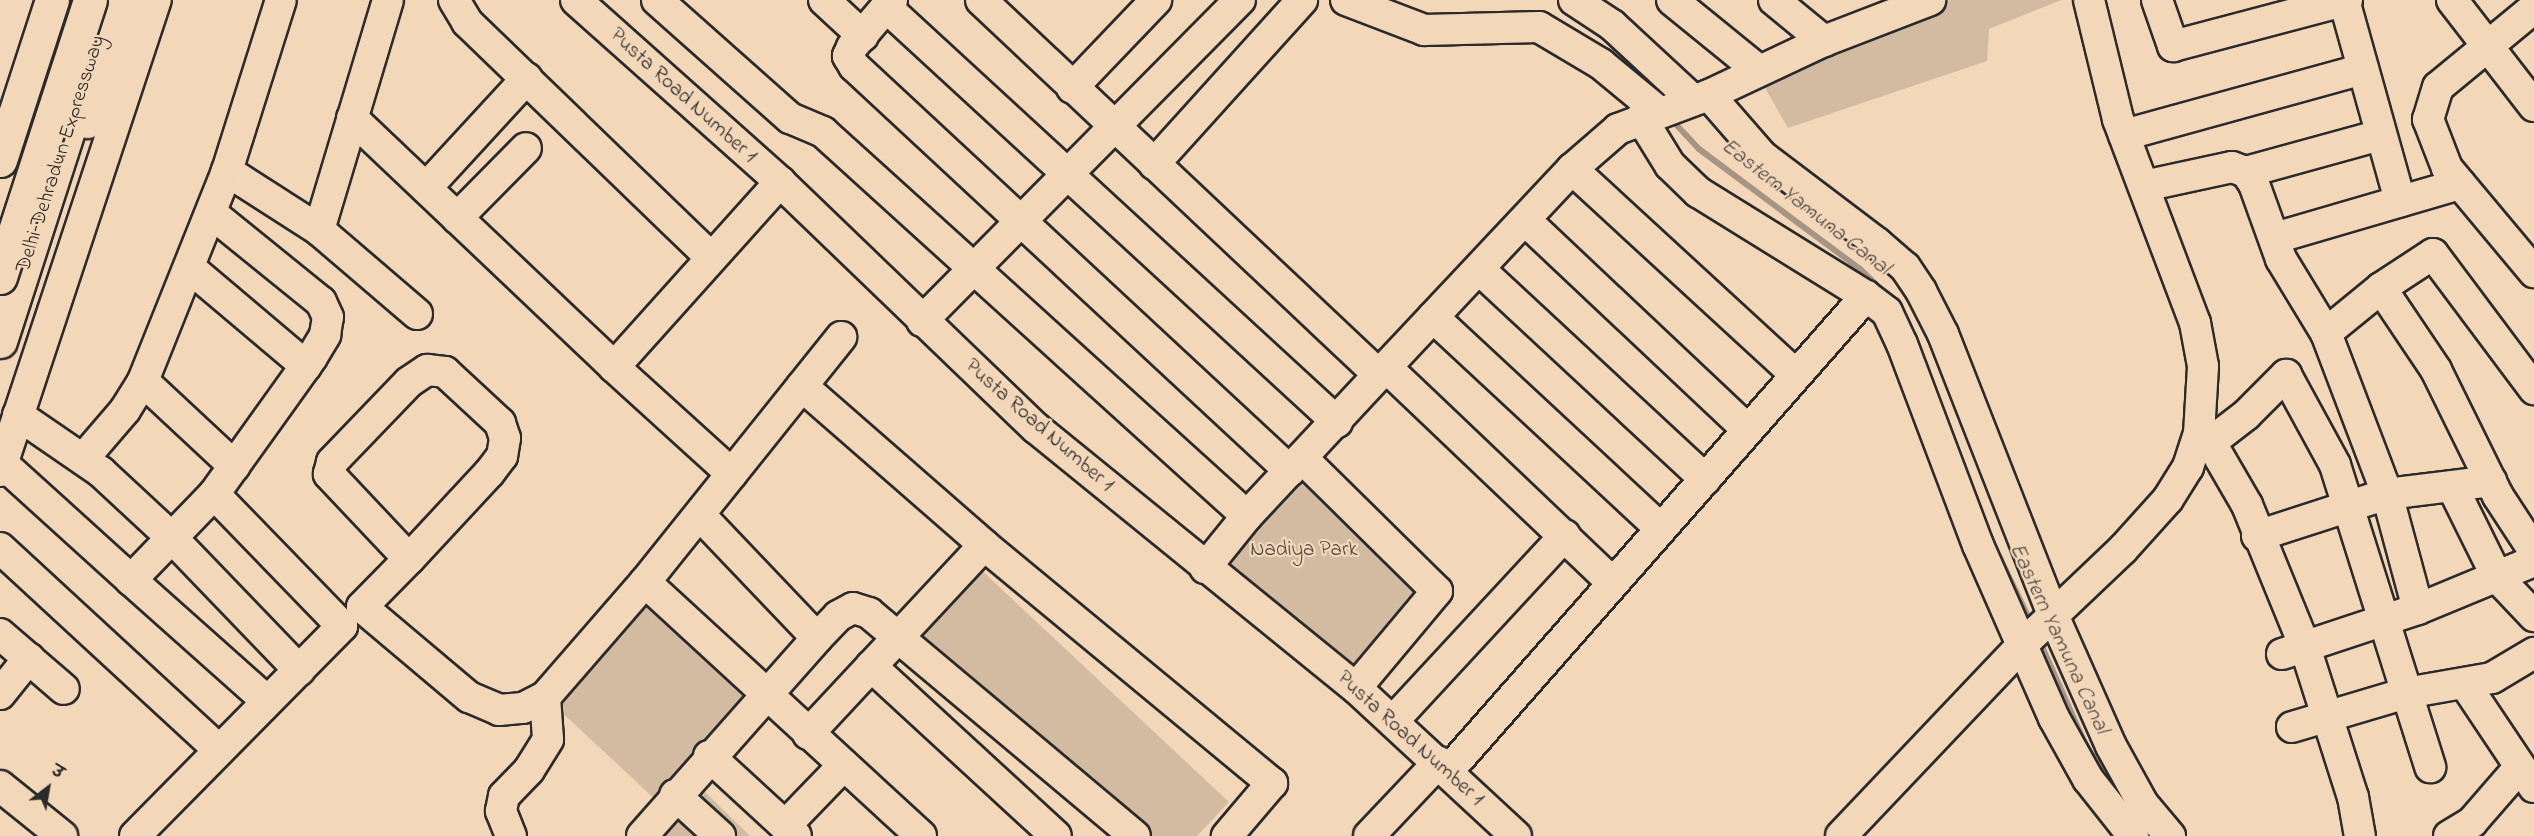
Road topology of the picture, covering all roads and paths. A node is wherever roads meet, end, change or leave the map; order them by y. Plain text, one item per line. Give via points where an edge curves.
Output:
1 (40, 0) edge
2 (52, 0) edge
3 (90, 0) edge
4 (110, 0) edge
5 (128, 0) edge
6 (156, 0) edge
7 (280, 0) edge
8 (388, 0) edge
9 (454, 0) edge
10 (576, 0) edge
11 (657, 0) edge
12 (824, 0) edge
13 (1156, 0) edge
14 (1240, 0) edge
15 (1302, 0) edge
16 (1346, 0) edge
17 (1574, 0) edge
18 (1672, 0) edge
19 (1774, 0) edge
20 (1930, 0) edge
21 (2089, 0) edge
22 (2157, 0) edge
23 (2345, 0) edge
24 (2452, 0) edge
25 (889, 4) edge
26 (1001, 6) edge
27 (2534, 8) edge
28 (1880, 9) edge
29 (2257, 11) edge
30 (863, 36) junction
31 (1824, 41) junction
32 (2486, 45) junction
33 (2363, 69) junction
34 (1758, 70) junction
35 (527, 78) junction
36 (1072, 88) junction
37 (0, 104) edge
38 (1677, 106) junction
39 (2534, 106) edge
40 (352, 118) junction
41 (1115, 126) junction
42 (2124, 135) junction
43 (2380, 135) junction
44 (526, 148) dead end
45 (0, 160) edge
46 (1154, 164) junction
47 (1572, 169) junction
48 (227, 171) junction
49 (2246, 172) junction
50 (1068, 174) junction
51 (780, 182) junction
52 (2460, 184) junction
53 (2144, 186) junction
54 (426, 188) junction
55 (2400, 201) junction
56 (211, 213) junction
57 (457, 218) junction
58 (1018, 220) junction
59 (1525, 220) junction
60 (36, 230) junction
61 (320, 230) junction
62 (0, 231) edge
63 (2275, 238) junction
64 (710, 257) junction
65 (972, 266) junction
66 (190, 268) junction
67 (1479, 269) junction
68 (2534, 272) edge
69 (0, 278) edge
70 (2381, 288) junction
71 (1866, 296) junction
72 (417, 314) dead end
73 (1433, 317) junction
74 (922, 321) junction
75 (2326, 333) junction
76 (841, 337) dead end
77 (0, 341) edge
78 (306, 366) junction
79 (614, 367) junction
80 (1382, 371) junction
81 (1796, 375) junction
82 (143, 381) junction
83 (802, 386) junction
84 (2534, 388) edge
85 (18, 415) junction
86 (1337, 422) junction
87 (1748, 430) junction
88 (2205, 432) junction
89 (82, 459) junction
90 (1296, 465) junction
91 (234, 466) junction
92 (1, 467) edge
93 (732, 474) junction
94 (1705, 479) junction
95 (2491, 482) junction
96 (2452, 486) junction
97 (214, 494) junction
98 (2387, 494) junction
99 (2347, 504) junction
100 (701, 516) junction
101 (1247, 516) junction
102 (1661, 529) junction
103 (1565, 535) junction
104 (2257, 536) junction
105 (171, 537) junction
106 (984, 545) junction
107 (0, 548) edge
108 (2534, 551) edge
109 (409, 559) junction
110 (2534, 561) edge
111 (1205, 568) junction
112 (2497, 577) junction
113 (131, 580) junction
114 (645, 582) junction
115 (1613, 583) junction
116 (2418, 609) junction
117 (2534, 615) edge
118 (352, 617) junction
119 (2386, 620) junction
120 (2038, 630) junction
121 (0, 634) edge
122 (897, 636) junction
123 (817, 638) junction
124 (2294, 650) junction
125 (2534, 653) edge
126 (29, 658) junction
127 (871, 666) junction
128 (299, 670) junction
129 (2465, 684) junction
130 (1356, 688) junction
131 (64, 689) dead end
132 (2406, 693) junction
133 (0, 694) edge
134 (765, 694) junction
135 (545, 697) junction
136 (267, 701) junction
137 (2327, 717) junction
138 (1393, 721) junction
139 (2292, 727) dead end
140 (808, 734) junction
141 (219, 750) junction
142 (709, 756) junction
143 (843, 765) junction
144 (1444, 767) junction
145 (2430, 767) dead end
146 (2527, 777) edge
147 (0, 786) edge
148 (675, 795) junction
149 (791, 831) edge
150 (914, 834) edge
151 (1132, 835) edge
152 (62, 836) edge
153 (135, 836) edge
154 (511, 836) edge
155 (642, 836) edge
156 (720, 836) edge
157 (1056, 836) edge
158 (1227, 836) edge
159 (1369, 836) edge
160 (1516, 836) edge
161 (1841, 836) edge
162 (2133, 836) edge
163 (2170, 836) edge
164 (2360, 836) edge
165 (2449, 836) edge

1 - 37 highway
2 - 45 highway
3 - 69 highway, bridge
4 - 60 highway, Delhi–Dehradun Expressway
5 - 60 street via 77,156 47,224
6 - 85 street
7 - 48 street
8 - 40 street
9 - 35 street via 467,22
10 - 51 street, Pusta Road Number 1
11 - 65 street via 790,118 824,132
12 - 30 street
13 - 36 street
14 - 41 street
15 - 46 street
16 - 38 street via 1424,30 1539,27
17 - 38 street via 1612,25
18 - 34 street
19 - 31 street
20 - 28 street
21 - 42 street
22 - 29 street via 2173,46
23 - 29 street
23 - 33 street
24 - 32 street
25 - 30 street
25 - 50 street
26 - 36 street
27 - 32 street
28 - 31 street
30 - 58 street via 848,56 854,66
31 - 34 street
32 - 39 street
32 - 52 street via 2438,87 2431,99 2428,119 2433,139
33 - 42 street
33 - 43 street
34 - 38 street
35 - 54 street
35 - 64 street
36 - 41 street
38 - 47 street via 1618,129
38 - 71 street via 1670,165 1698,192
38 - 120 street via 1762,156 1905,267 1942,334
40 - 54 street
40 - 61 street
41 - 46 street
41 - 50 street
42 - 53 street
43 - 49 street
43 - 55 street
44 - 57 street
46 - 80 street
47 - 59 street
47 - 81 street
48 - 56 street
48 - 61 street
49 - 53 street via 2232,167 2199,171
49 - 63 street
50 - 58 street
50 - 86 street
51 - 64 street
51 - 74 street, Pusta Road Number 1
52 - 55 street
52 - 68 street
53 - 88 street via 2195,323 2203,366
54 - 57 street
55 - 63 street
56 - 66 street
56 - 78 street via 321,302 327,317 325,335
57 - 79 street
58 - 65 street
58 - 90 street
59 - 67 street
59 - 87 street
60 - 62 street via 15,234
60 - 77 highway, Delhi–Dehradun Expressway
61 - 72 street
63 - 75 street via 2281,259
64 - 79 street
65 - 74 street
65 - 101 street
66 - 78 street
66 - 82 street
67 - 73 street
67 - 94 street
70 - 75 street
70 - 84 street via 2433,254
70 - 95 street via 2436,370
71 - 81 street
71 - 120 street via 1887,312
73 - 80 street
73 - 102 street
74 - 111 street, Pusta Road Number 1 via 1036,428
75 - 98 street
76 - 83 street
78 - 91 street
79 - 93 street
80 - 86 street
80 - 103 street
81 - 87 street
82 - 89 street via 125,410
82 - 91 street
83 - 93 street
83 - 106 street
85 - 89 street
85 - 92 street
86 - 90 street
87 - 94 street
88 - 99 street via 2246,416 2286,375 2335,465
88 - 104 street via 2247,505
88 - 120 street via 2168,499 2123,549
89 - 105 street
90 - 101 street
90 - 130 street via 1437,591
91 - 97 street
92 - 113 street
93 - 100 street
94 - 102 street
95 - 96 street
95 - 108 street
96 - 98 street
96 - 112 street
97 - 105 street
97 - 118 street
98 - 99 street
98 - 116 street
99 - 104 street
99 - 119 street
100 - 114 street
100 - 123 street
101 - 111 street
102 - 115 street
103 - 115 street
103 - 138 street
104 - 124 street
105 - 113 street
105 - 128 street
106 - 122 street
106 - 158 street via 1272,783
107 - 141 street
109 - 109 street via 489,472 501,456 506,438 500,423 445,372 427,370 409,382 332,462 329,474
109 - 118 street
110 - 112 street
111 - 130 street, Pusta Road Number 1
112 - 116 street
112 - 117 street
113 - 136 street
114 - 134 street
114 - 135 street
115 - 144 street
116 - 119 street
118 - 128 street
118 - 135 street via 469,697 499,710 523,708
119 - 124 street
119 - 132 street
120 - 161 street
120 - 162 street via 2088,779
120 - 163 street via 2143,804
121 - 126 street
122 - 123 street via 877,618 854,608 837,615
122 - 127 street
122 - 151 street
123 - 134 street
124 - 137 street
125 - 129 street via 2501,674
126 - 131 street
126 - 133 street
127 - 140 street
127 - 157 street
128 - 136 street
129 - 132 street
129 - 146 street
130 - 138 street, Pusta Road Number 1
132 - 137 street
132 - 145 street
134 - 140 street
134 - 142 street
135 - 154 street via 548,740 529,770 504,796 501,812
136 - 141 street
137 - 139 street
137 - 164 street
138 - 144 street, Pusta Road Number 1
140 - 143 street
141 - 153 street
142 - 148 street
142 - 149 street
143 - 149 street
143 - 150 street
144 - 159 street
144 - 160 street, Pusta Road Number 1
146 - 165 street
147 - 152 street
148 - 155 street
148 - 156 street

